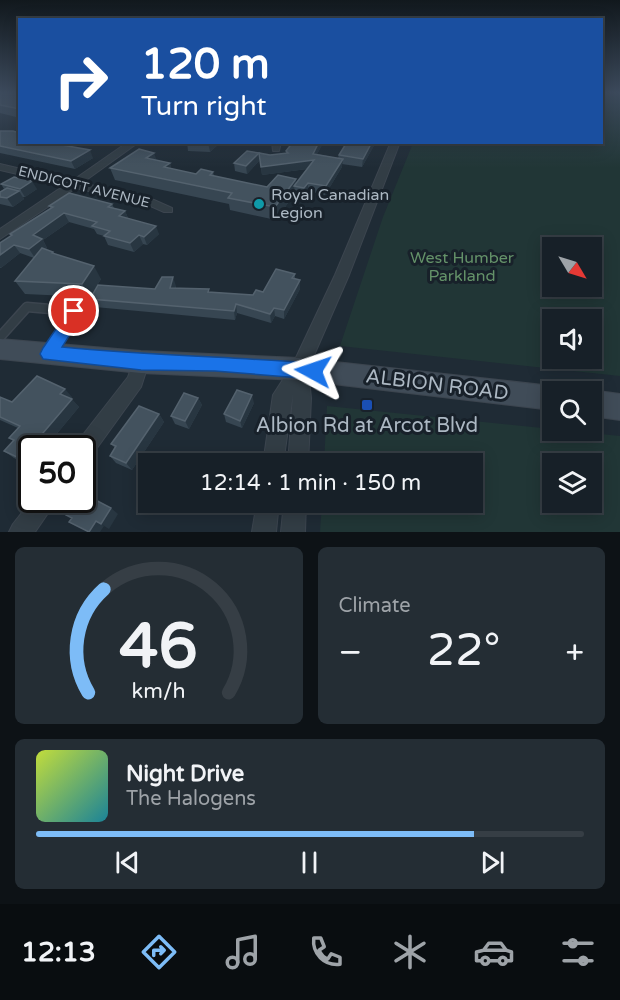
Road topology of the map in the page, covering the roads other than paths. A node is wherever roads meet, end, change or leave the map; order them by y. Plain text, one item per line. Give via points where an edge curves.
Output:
1 (132, 144) edge
2 (395, 144) edge
3 (0, 167) edge
4 (73, 185) junction
5 (168, 210) dead end
6 (0, 235) edge
7 (0, 337) edge
8 (0, 349) edge
9 (49, 354) junction
10 (141, 362) junction
11 (299, 369) junction
12 (542, 397) edge
13 (602, 405) edge
14 (620, 407) edge
15 (95, 435) edge
16 (274, 453) edge
17 (299, 453) edge
18 (36, 513) edge
19 (267, 513) edge
20 (294, 513) edge
21 (21, 532) edge
22 (264, 532) edge
23 (293, 532) edge

1 - 4 street
2 - 11 street
3 - 4 street, ENDICOTT AVENUE
4 - 5 street, ENDICOTT AVENUE via 150,202
4 - 6 street
7 - 9 lane via 27,307 74,311
8 - 9 main road, ALBION ROAD
9 - 10 main road, ALBION ROAD
10 - 11 main road, ALBION ROAD
10 - 15 street via 135,381
11 - 12 main road, ALBION ROAD
11 - 16 street via 282,394
11 - 17 street via 302,398
13 - 14 main road
18 - 21 street
19 - 22 street
20 - 23 street

